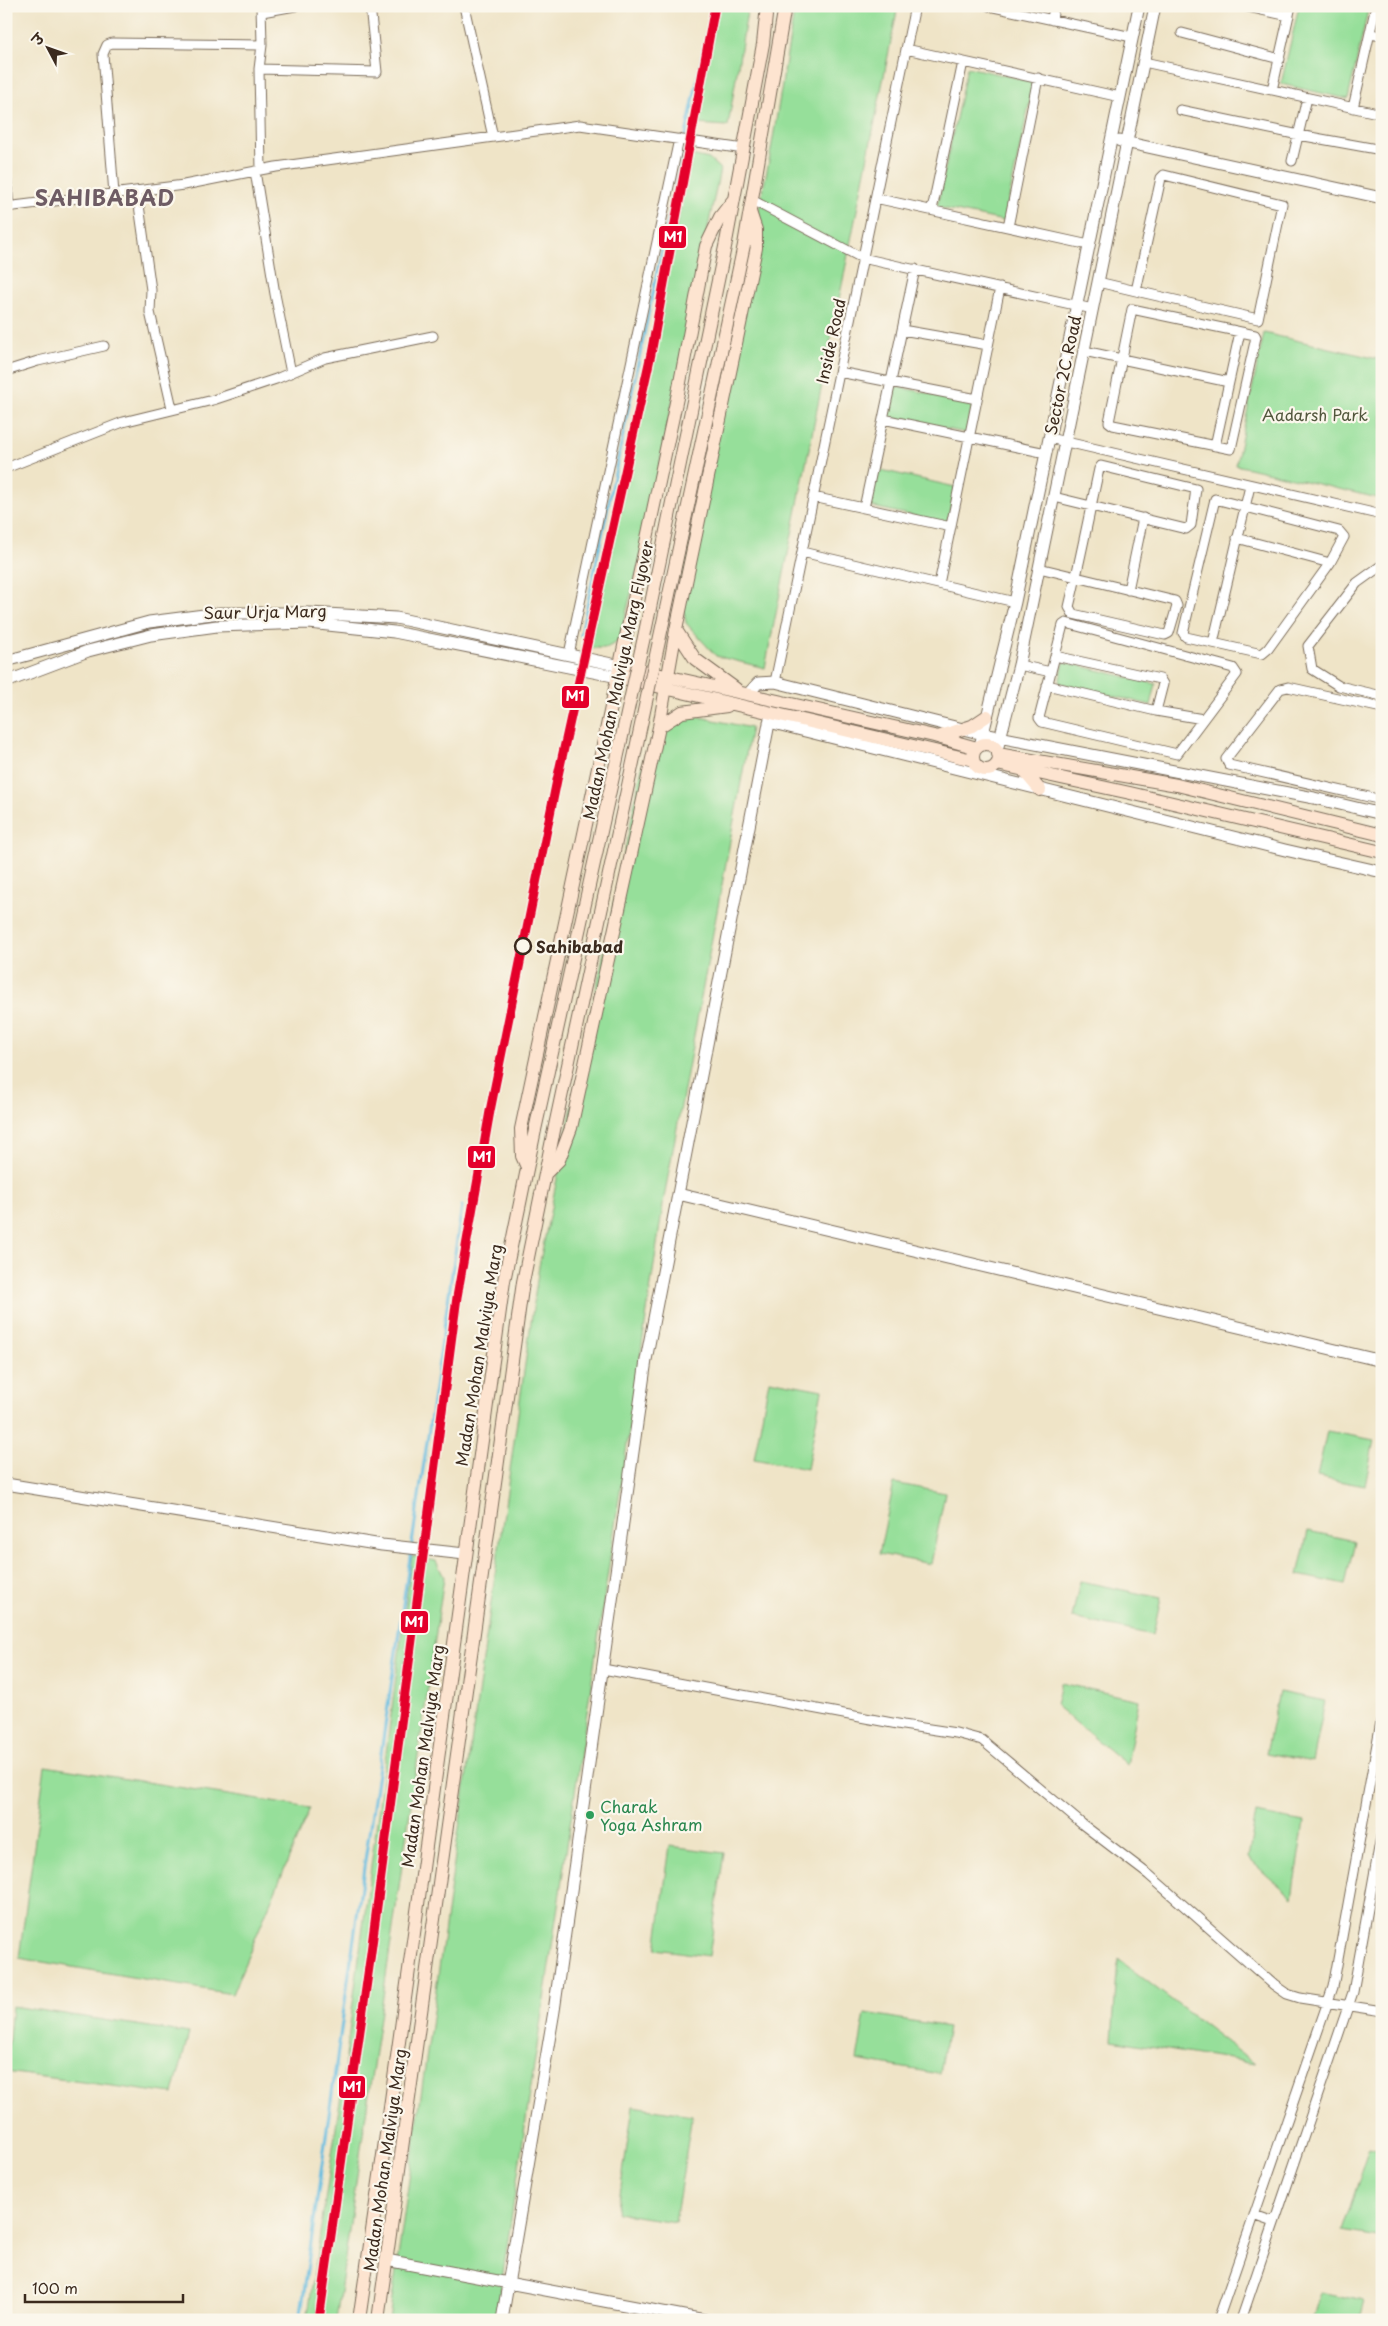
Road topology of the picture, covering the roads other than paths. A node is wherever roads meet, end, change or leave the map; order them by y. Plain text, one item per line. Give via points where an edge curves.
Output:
1 (295, 6) edge
2 (370, 6) edge
3 (464, 6) edge
4 (768, 6) edge
5 (786, 6) edge
6 (914, 6) edge
7 (989, 6) edge
8 (1054, 6) edge
9 (1139, 6) edge
10 (1155, 6) edge
11 (1243, 6) edge
12 (1291, 6) edge
13 (1376, 6) edge
14 (261, 9) edge
15 (1289, 16) junction
16 (1052, 20) junction
17 (1182, 34) dead end
18 (1370, 34) junction
19 (1382, 36) edge
20 (1132, 37) junction
21 (262, 45) junction
22 (906, 49) junction
23 (1280, 60) junction
24 (963, 62) junction
25 (1144, 62) junction
26 (259, 69) junction
27 (1038, 78) junction
28 (1272, 90) junction
29 (1120, 97) junction
30 (1307, 98) junction
31 (1353, 108) junction
32 (1180, 110) dead end
33 (1382, 114) edge
34 (1299, 135) junction
35 (493, 137) junction
36 (680, 140) junction
37 (1111, 140) junction
38 (1127, 143) junction
39 (744, 149) junction
40 (1382, 150) edge
41 (1292, 161) dead end
42 (258, 171) junction
43 (6, 174) edge
44 (137, 191) junction
45 (114, 194) junction
46 (875, 198) junction
47 (1382, 198) edge
48 (734, 199) junction
49 (751, 206) junction
50 (8, 207) edge
51 (932, 210) junction
52 (1008, 227) junction
53 (1089, 245) junction
54 (862, 258) junction
55 (915, 270) junction
56 (1098, 282) junction
57 (1000, 288) junction
58 (1136, 291) junction
59 (1077, 305) junction
60 (1093, 309) junction
61 (902, 330) junction
62 (1240, 332) junction
63 (433, 336) dead end
64 (104, 346) dead end
65 (988, 346) junction
66 (1084, 351) junction
67 (1121, 359) junction
68 (6, 371) edge
69 (291, 372) junction
70 (839, 372) junction
71 (891, 382) junction
72 (1229, 382) junction
73 (977, 400) junction
74 (172, 408) junction
75 (883, 419) junction
76 (969, 437) junction
77 (1049, 438) junction
78 (1065, 442) junction
79 (1215, 446) junction
80 (1046, 453) junction
81 (6, 468) edge
82 (1250, 486) junction
83 (813, 497) junction
84 (1054, 497) junction
85 (1091, 506) junction
86 (1245, 506) junction
87 (864, 508) junction
88 (1382, 515) edge
89 (1143, 518) junction
90 (951, 527) junction
91 (1237, 538) junction
92 (802, 552) junction
93 (1330, 563) junction
94 (1382, 565) edge
95 (1039, 568) junction
96 (1076, 577) junction
97 (939, 584) junction
98 (1128, 590) junction
99 (1015, 602) junction
100 (676, 630) junction
101 (1213, 643) junction
102 (569, 654) junction
103 (1055, 656) junction
104 (6, 661) edge
105 (1019, 665) junction
106 (619, 672) junction
107 (1051, 672) junction
108 (6, 682) edge
109 (667, 682) junction
110 (775, 682) junction
111 (1047, 685) junction
112 (1382, 696) edge
113 (742, 697) junction
114 (1382, 708) edge
115 (1156, 711) junction
116 (988, 716) junction
117 (770, 717) junction
118 (1203, 719) junction
119 (659, 727) junction
120 (966, 728) junction
121 (938, 737) junction
122 (1000, 737) junction
123 (978, 747) junction
124 (997, 756) junction
125 (1023, 770) junction
126 (1316, 784) junction
127 (1040, 790) junction
128 (1314, 798) junction
129 (1382, 800) edge
130 (1382, 814) edge
131 (1382, 834) edge
132 (1382, 852) edge
133 (1382, 872) edge
134 (527, 1167) junction
135 (545, 1174) junction
136 (678, 1194) junction
137 (1382, 1361) edge
138 (6, 1484) edge
139 (465, 1554) junction
140 (603, 1669) junction
141 (1382, 1716) edge
142 (1382, 1831) edge
143 (1327, 2002) junction
144 (1348, 2005) junction
145 (1382, 2011) edge
146 (1254, 2214) junction
147 (1274, 2222) junction
148 (386, 2260) junction
149 (507, 2283) junction
150 (359, 2320) edge
151 (378, 2320) edge
152 (502, 2320) edge
153 (704, 2320) edge
154 (1218, 2320) edge
155 (1241, 2320) edge

1 - 14 street
2 - 26 street via 377,72
3 - 35 street
4 - 39 main road
5 - 49 main road
6 - 22 street, Inside Road
7 - 16 street
8 - 16 street
9 - 20 street, Sector 2C Road
10 - 25 street, Sector 2C Road
11 - 15 street
12 - 15 street
13 - 18 street
14 - 21 street
15 - 23 street
16 - 20 street
17 - 23 street
18 - 19 street
18 - 31 street
20 - 29 street, Sector 2C Road
21 - 26 street
21 - 45 street via 107,45 103,54
22 - 24 street
22 - 46 street, Inside Road
23 - 28 street
24 - 27 street
24 - 51 street
25 - 28 street
25 - 38 street, Sector 2C Road
26 - 42 street
27 - 29 street
27 - 52 street
28 - 30 street
29 - 37 street, Sector 2C Road
30 - 31 street
30 - 34 street
31 - 33 street
32 - 34 street
34 - 40 street
34 - 41 street
35 - 36 street via 580,125
35 - 42 street
36 - 39 street
36 - 102 street
37 - 38 street
37 - 53 street, Sector 2C Road
38 - 47 street
38 - 56 street, Sector 2C Road
39 - 48 main road
42 - 44 street
42 - 69 street via 275,294
43 - 50 street
44 - 45 street
44 - 74 street via 151,290 150,312
45 - 50 street
46 - 51 street
46 - 54 street, Inside Road
48 - 106 main road via 706,246
48 - 134 main road, Madan Mohan Malviya Marg Flyover, bridge via 644,637
49 - 54 street
49 - 100 main road via 756,248
49 - 135 main road, Madan Mohan Malviya Marg Flyover, bridge
51 - 52 street
52 - 53 street
53 - 59 street, Sector 2C Road
54 - 55 street
54 - 70 street, Inside Road
55 - 57 street
55 - 61 street
56 - 58 street
56 - 60 street, Sector 2C Road
57 - 59 street
57 - 65 street
58 - 58 street via 1162,176 1282,204 1258,319
59 - 60 street
59 - 77 street, Sector 2C Road
60 - 66 street, Sector 2C Road
61 - 65 street
61 - 71 street
62 - 67 street via 1132,309
62 - 72 street
62 - 79 street via 1256,337 1243,401 1233,446 1229,449
63 - 69 street via 325,358
64 - 68 street
65 - 73 street
66 - 67 street
66 - 78 street, Sector 2C Road
67 - 72 street
67 - 79 street via 1109,422
69 - 74 street via 213,400
70 - 71 street
70 - 83 street, Inside Road
71 - 73 street
71 - 75 street
72 - 79 street
73 - 76 street
74 - 81 street via 123,422
75 - 76 street
75 - 87 street
76 - 80 street
76 - 90 street
77 - 78 street
77 - 80 street, Sector 2C Road
78 - 82 street
78 - 84 street, Sector 2C Road
80 - 99 street, Sector 2C Road
82 - 86 street
82 - 88 street
83 - 87 street
83 - 92 street, Inside Road
84 - 85 street
84 - 95 street, Sector 2C Road
85 - 89 street
85 - 89 street via 1101,466 1197,490 1189,528
85 - 96 street
86 - 91 street
86 - 93 street via 1342,533 1343,542
86 - 101 street via 1214,501 1185,623 1185,636
87 - 90 street
89 - 98 street
90 - 97 street
91 - 93 street
91 - 101 street
92 - 97 street
92 - 110 street, Inside Road
93 - 101 street via 1268,650 1262,654
94 - 112 street via 1357,583 1308,646 1312,669 1339,686
95 - 96 street
95 - 105 street, Sector 2C Road
96 - 98 street
96 - 98 street via 1069,607 1072,614 1168,635 1177,603
97 - 99 street
99 - 116 street, Sector 2C Road
100 - 109 main road
100 - 113 main road via 696,659
102 - 104 street, Saur Urja Marg via 396,618 230,613 149,622
102 - 106 street, Saur Urja Marg
103 - 107 street
103 - 115 street via 1160,680 1163,684
103 - 118 street via 1065,623 1236,669 1238,674
105 - 107 street
105 - 122 street, Sector 2C Road
106 - 108 street, Saur Urja Marg via 394,632 309,623 217,626 151,635 88,651
106 - 109 main road
106 - 134 main road via 521,1130 522,1156
107 - 111 street
109 - 113 main road
109 - 119 main road
110 - 113 street via 758,683
110 - 120 street
111 - 115 street
111 - 118 street via 1041,721 1174,754 1180,751
113 - 117 main road
113 - 119 main road via 682,712
113 - 121 main road
114 - 126 street via 1288,687 1280,689 1226,759 1229,765
115 - 118 street
116 - 120 main road
116 - 123 street, Sector 2C Road
117 - 123 main road
117 - 127 street
117 - 136 street
119 - 135 main road via 571,1128 559,1160
120 - 121 main road
120 - 123 street
121 - 123 main road
122 - 123 street
122 - 124 street, Sector 2C Road
122 - 128 street
123 - 124 main road via 991,745
123 - 124 main road via 975,765 982,770 991,770
124 - 125 main road
124 - 131 main road via 1177,785
125 - 127 main road
125 - 132 main road
126 - 128 street
126 - 129 street
127 - 133 street
128 - 130 street
134 - 139 main road, Madan Mohan Malviya Marg via 504,1281
135 - 148 main road, Madan Mohan Malviya Marg via 523,1282
136 - 137 street
136 - 140 street via 646,1360
138 - 139 street
139 - 150 main road, Madan Mohan Malviya Marg via 392,2100
140 - 143 street via 982,1740 1149,1875 1274,1985 1287,1994
140 - 149 street via 543,2084
141 - 143 street via 1333,1987
142 - 144 street via 1354,1992
143 - 144 street
143 - 146 street
144 - 145 street
144 - 147 street
146 - 147 street
146 - 154 street
147 - 155 street
148 - 149 street
148 - 151 main road, Madan Mohan Malviya Marg
149 - 152 street
149 - 153 street

